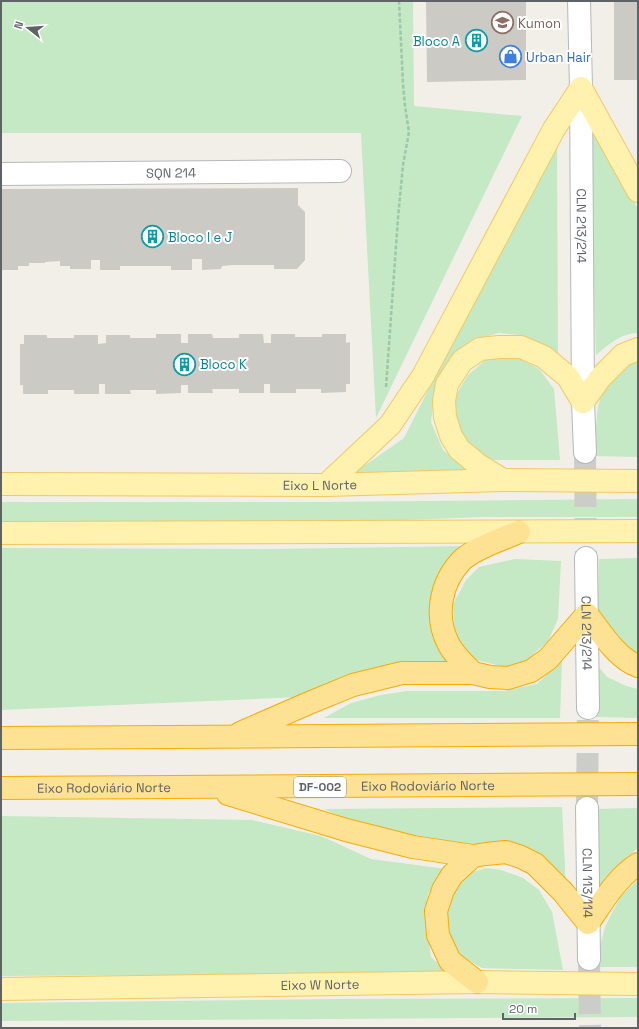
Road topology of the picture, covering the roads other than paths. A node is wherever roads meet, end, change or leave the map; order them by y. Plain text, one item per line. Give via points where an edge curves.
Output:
1 (579, 1) edge
2 (582, 88) junction
3 (340, 171) dead end
4 (1, 174) edge
5 (638, 191) edge
6 (638, 349) edge
7 (583, 402) junction
8 (585, 452) tunnel mouth
9 (503, 480) junction
10 (638, 481) edge
11 (1, 484) edge
12 (326, 485) junction
13 (638, 531) edge
14 (519, 532) junction
15 (1, 533) edge
16 (586, 558) tunnel mouth
17 (587, 614) junction
18 (638, 666) edge
19 (473, 673) junction
20 (588, 708) tunnel mouth
21 (638, 734) edge
22 (232, 737) junction
23 (1, 738) edge
24 (638, 784) edge
25 (1, 788) edge
26 (206, 788) junction
27 (587, 808) tunnel mouth
28 (473, 856) junction
29 (638, 864) edge
30 (588, 923) junction
31 (589, 959) tunnel mouth
32 (477, 982) junction
33 (638, 984) edge
34 (1, 990) edge

1 - 2 street, CLN 213/214
2 - 5 main road
2 - 7 street, CLN 213/214
2 - 12 main road via 554,128 423,376 390,425
3 - 4 street, SQN 214
6 - 7 main road via 623,355 600,378
7 - 8 street, CLN 213/214
7 - 9 main road via 568,377 544,357 521,347 480,349 462,361 447,384 444,401 445,417 451,436 459,449
9 - 10 main road, Eixo L Norte
9 - 12 main road, Eixo L Norte
11 - 12 main road, Eixo L Norte
13 - 14 main road
14 - 15 main road
14 - 19 highway via 462,560 448,580 440,602 441,625 449,644 459,660
16 - 17 street, CLN 213/214
17 - 18 highway via 620,655
17 - 19 highway via 548,659 531,671 508,678 490,678
17 - 20 street, CLN 213/214
19 - 22 highway via 402,673 353,685
21 - 22 highway
22 - 23 highway
24 - 26 highway, Eixo Rodoviário Norte / DF-002
25 - 26 highway, Eixo Rodoviário Norte / DF-002
26 - 28 highway via 346,830 413,847
27 - 30 street, CLN 113/114
28 - 30 highway via 506,852 535,864 563,892
28 - 32 highway via 452,875 443,890 436,911 438,935 450,961
29 - 30 highway via 628,870 615,884
30 - 31 street, CLN 113/114
32 - 33 main road, Eixo W Norte
32 - 34 main road, Eixo W Norte

